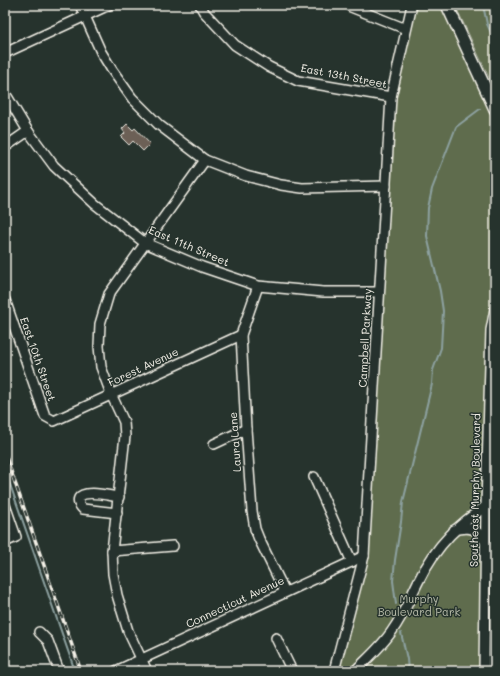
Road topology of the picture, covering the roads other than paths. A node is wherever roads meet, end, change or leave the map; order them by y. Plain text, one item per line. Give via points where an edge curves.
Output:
1 (80, 5) edge
2 (109, 5) edge
3 (200, 5) edge
4 (348, 5) edge
5 (412, 5) edge
6 (447, 5) edge
7 (85, 16) junction
8 (406, 29) junction
9 (5, 53) edge
10 (5, 93) edge
11 (391, 97) junction
12 (495, 109) edge
13 (28, 131) junction
14 (5, 147) edge
15 (205, 160) junction
16 (386, 186) junction
17 (145, 243) junction
18 (258, 286) junction
19 (379, 292) junction
20 (5, 300) edge
21 (495, 309) edge
22 (241, 335) junction
23 (111, 394) junction
24 (54, 421) joint
25 (246, 429) junction
26 (214, 444) dead end
27 (487, 470) junction
28 (314, 477) dead end
29 (495, 483) edge
30 (118, 497) junction
31 (495, 501) edge
32 (5, 505) edge
33 (486, 506) junction
34 (117, 512) junction
35 (454, 530) junction
36 (5, 542) edge
37 (486, 543) junction
38 (173, 546) dead end
39 (112, 551) junction
40 (364, 556) junction
41 (352, 562) junction
42 (285, 592) junction
43 (39, 632) dead end
44 (276, 638) dead end
45 (141, 659) junction
46 (59, 671) edge
47 (116, 671) edge
48 (147, 671) edge
49 (292, 671) edge
50 (334, 671) edge
51 (355, 671) edge
52 (484, 671) edge

1 - 7 street
2 - 7 street
3 - 11 street, East 13th Street via 235,45 268,67 298,81
4 - 8 street
5 - 8 street, Campbell Parkway
6 - 12 main road
7 - 9 street
7 - 15 street via 101,52 132,98 159,125
8 - 11 street, Campbell Parkway
10 - 13 street, East 11th Street
11 - 16 street, Campbell Parkway
13 - 14 street
13 - 17 street, East 11th Street via 54,166 95,204
15 - 16 street via 246,176 281,185 302,188
15 - 17 street
16 - 19 street, Campbell Parkway
17 - 18 street, East 11th Street via 202,267
17 - 23 street via 109,294 100,324 101,367
18 - 19 street, East 11th Street via 323,292
18 - 22 street, Laura Lane
19 - 40 street, Campbell Parkway
20 - 24 street, East 10th Street via 45,416
21 - 27 street, Southeast Murphy Boulevard via 491,330
22 - 23 street, Forest Avenue
22 - 25 street, Laura Lane
23 - 24 street, Forest Avenue
23 - 30 street via 124,422 125,436
25 - 26 street
25 - 42 street, Laura Lane via 254,524 259,540
27 - 29 street
27 - 33 street, Southeast Murphy Boulevard
28 - 41 street
30 - 34 street
30 - 34 street via 89,493 82,494 78,501 83,509
31 - 33 street
32 - 36 street via 16,538
33 - 35 street
33 - 37 street, Southeast Murphy Boulevard
34 - 39 street
35 - 37 street via 473,529
35 - 51 street via 432,557 393,630
37 - 52 street, Southeast Murphy Boulevard
38 - 39 street
39 - 45 street via 113,574 120,606
40 - 41 street, Connecticut Avenue
40 - 50 street, Campbell Parkway
41 - 42 street, Connecticut Avenue
42 - 45 street, Connecticut Avenue
43 - 46 street via 48,641
44 - 49 street
45 - 47 street, Connecticut Avenue
45 - 48 street

